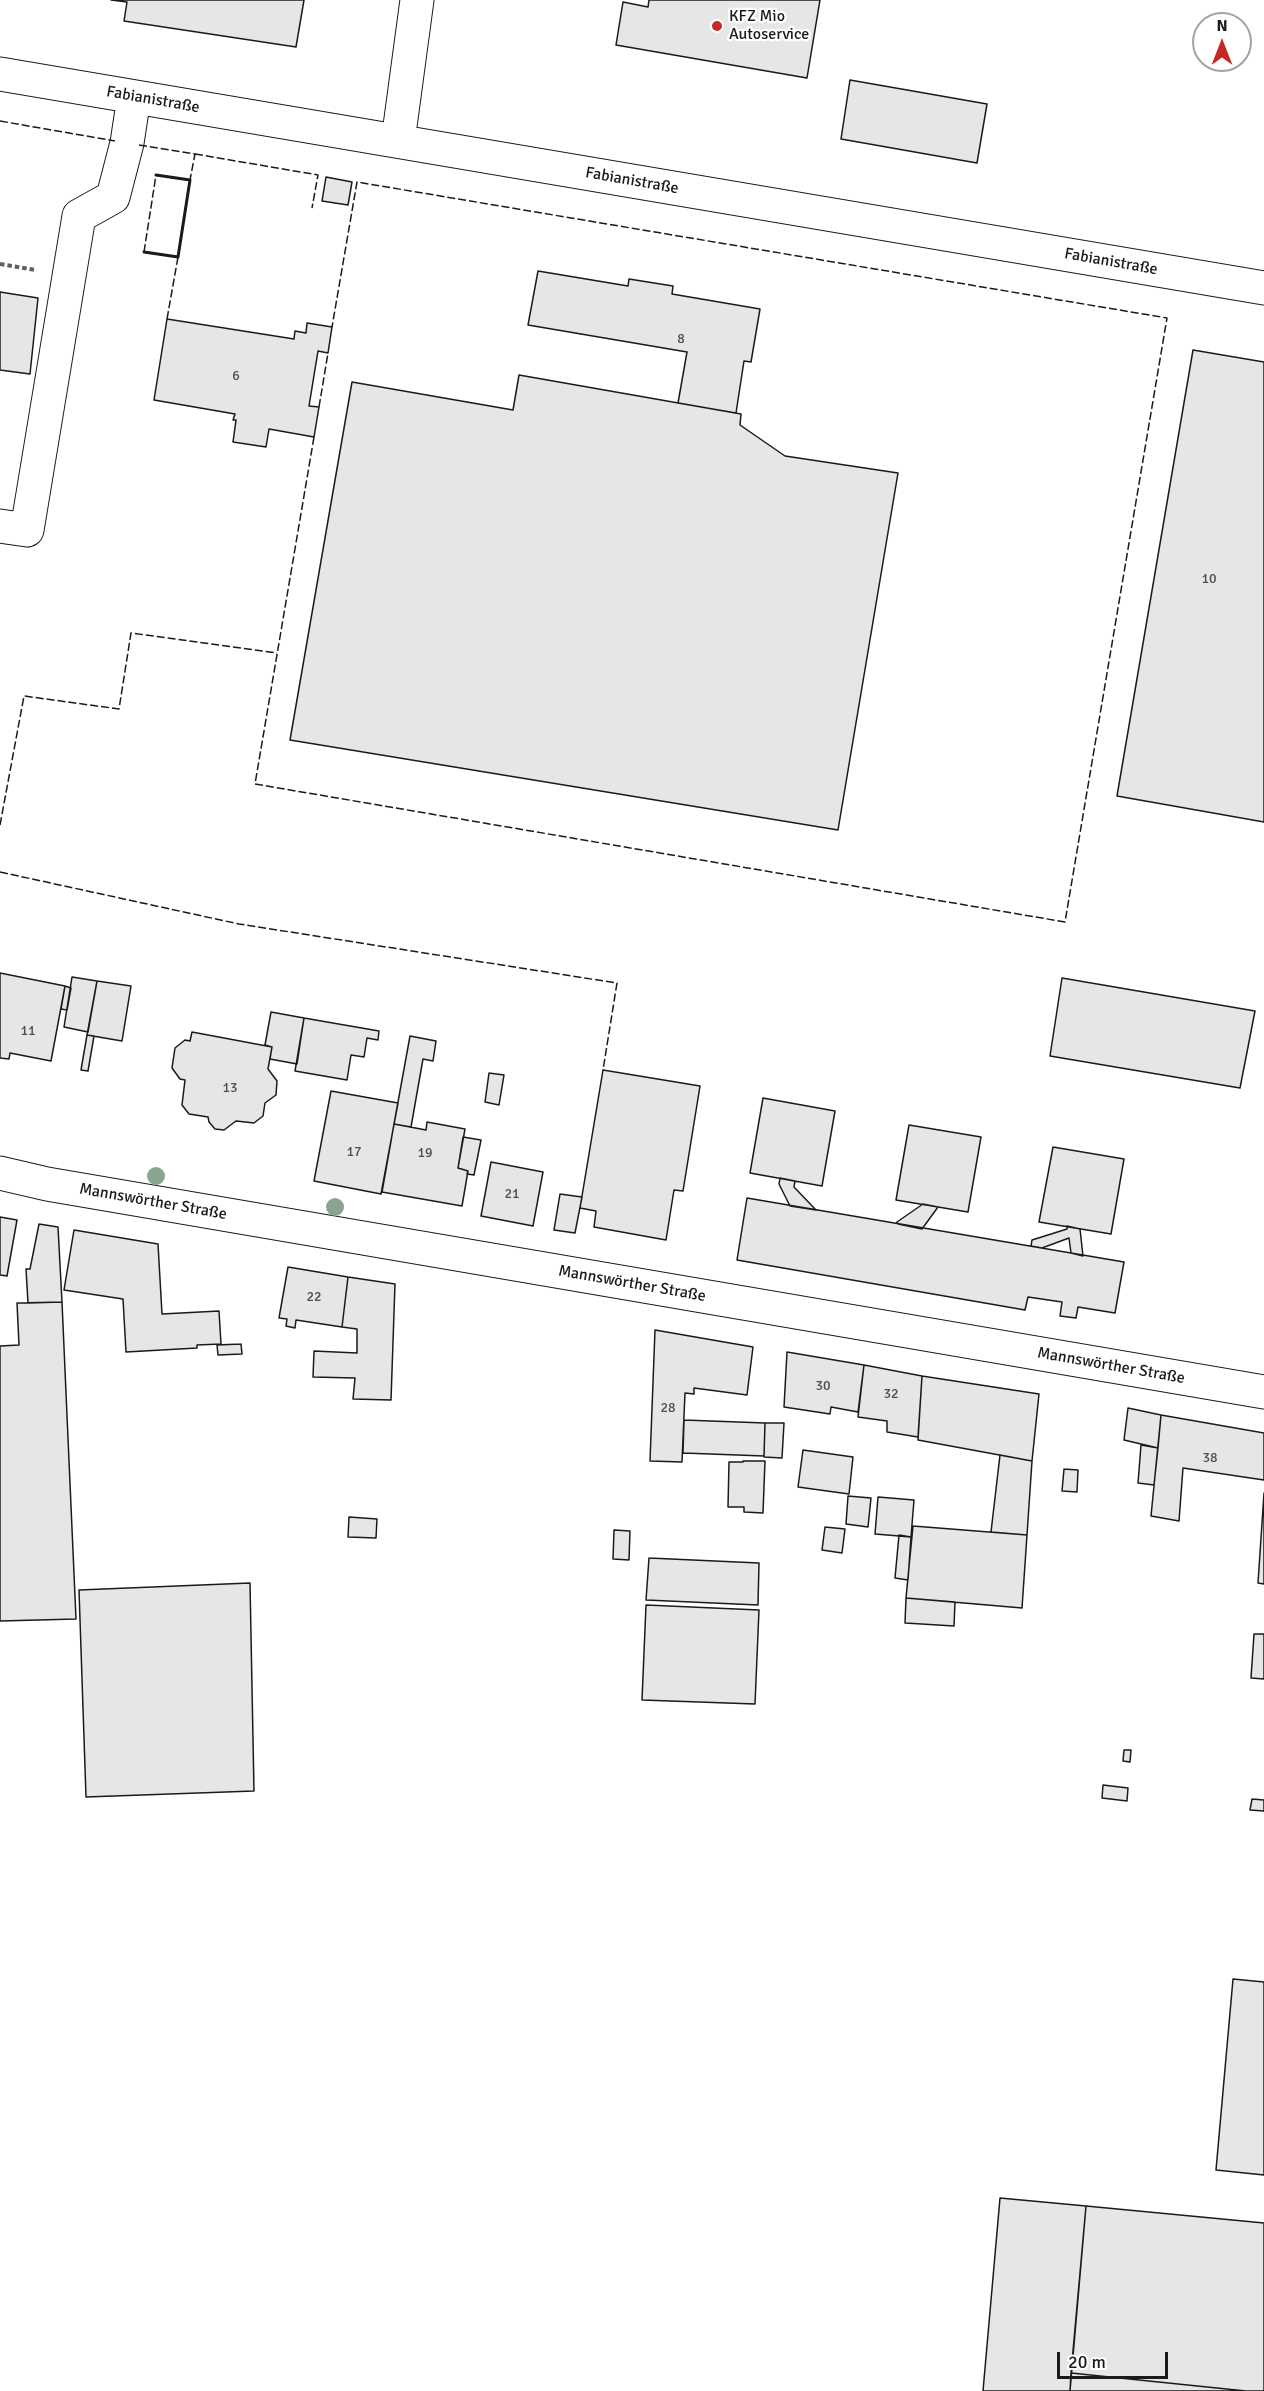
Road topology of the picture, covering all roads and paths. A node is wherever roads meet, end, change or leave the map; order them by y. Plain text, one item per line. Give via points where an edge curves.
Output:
1 (417, 0) edge
2 (0, 74) edge
3 (134, 97) junction
4 (398, 141) junction
5 (1264, 288) edge
6 (0, 526) edge
7 (0, 1173) edge
8 (1264, 1392) edge

1 - 4 street
2 - 3 street, Fabianistraße
3 - 4 street, Fabianistraße
3 - 6 street via 128,143 113,197 79,216 27,530
4 - 5 street, Fabianistraße
7 - 8 street, Mannswörther Straße

